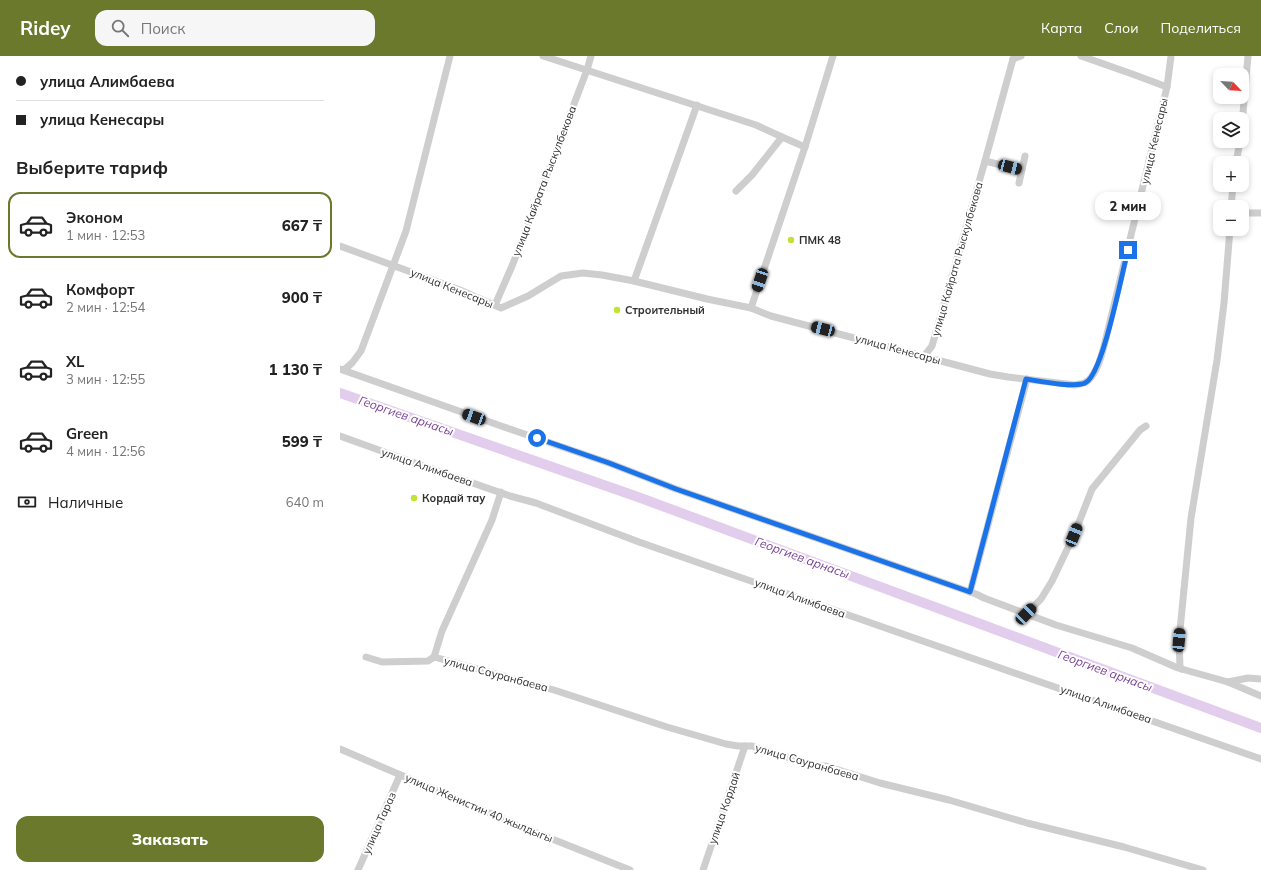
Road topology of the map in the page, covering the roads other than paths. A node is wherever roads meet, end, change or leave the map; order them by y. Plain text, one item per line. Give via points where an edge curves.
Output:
1 (450, 56) edge
2 (543, 56) edge
3 (591, 56) edge
4 (833, 56) edge
5 (1021, 56) edge
6 (1081, 56) edge
7 (1171, 56) edge
8 (1248, 56) edge
9 (1011, 58) edge
10 (587, 70) junction
11 (1167, 87) junction
12 (697, 105) junction
13 (1243, 112) edge
14 (782, 137) junction
15 (806, 147) junction
16 (1026, 156) dead end
17 (985, 161) junction
18 (1022, 170) junction
19 (1019, 183) dead end
20 (736, 191) dead end
21 (1249, 213) edge
22 (1261, 213) edge
23 (1229, 236) edge
24 (340, 246) edge
25 (393, 265) junction
26 (634, 281) junction
27 (495, 305) junction
28 (751, 308) junction
29 (925, 356) junction
30 (342, 369) edge
31 (1026, 379) junction
32 (1146, 426) dead end
33 (340, 436) edge
34 (501, 492) junction
35 (970, 592) junction
36 (1026, 614) junction
37 (366, 657) dead end
38 (434, 657) junction
39 (1182, 669) junction
40 (1261, 679) edge
41 (1228, 682) junction
42 (1261, 696) edge
43 (745, 746) junction
44 (340, 749) edge
45 (1261, 759) edge
46 (400, 775) junction
47 (617, 868) edge
48 (358, 870) edge
49 (630, 870) edge
50 (703, 870) edge
51 (1203, 870) edge

1 - 25 street via 406,231
2 - 10 street
3 - 10 street, улица Кайрата Рыскулбекова
4 - 15 street
5 - 9 street
6 - 11 street
7 - 11 street, улица Кенесары
8 - 13 street
9 - 17 street, улица Кайрата Рыскулбекова
10 - 12 street
10 - 27 street, улица Кайрата Рыскулбекова
11 - 31 street, улица Кенесары via 1113,312 1095,371 1085,383 1074,385
12 - 14 street via 756,125
12 - 26 street
14 - 15 street
14 - 20 street
15 - 28 street
16 - 18 street
17 - 18 street
17 - 29 street, улица Кайрата Рыскулбекова via 932,346
18 - 19 street
21 - 22 street
23 - 39 street via 1217,360 1191,526 1179,640
24 - 25 street, улица Кенесары
25 - 27 street, улица Кенесары
25 - 30 street via 361,351 352,363
26 - 27 street, улица Кенесары via 583,273 561,276 502,308
26 - 28 street, улица Кенесары
28 - 29 street, улица Кенесары via 771,316
29 - 31 street, улица Кенесары via 990,374
30 - 35 street
31 - 35 street
32 - 36 street via 1131,440 1092,489 1072,541 1052,582 1041,600
33 - 34 street, улица Алимбаева
34 - 38 street via 492,520 442,631
34 - 45 street, улица Алимбаева
35 - 36 street
36 - 39 street via 1132,648
37 - 38 street, улица Сауранбаева via 382,662 428,661
38 - 43 street, улица Сауранбаева via 554,690 726,744
39 - 41 street
40 - 41 street via 1248,678
41 - 42 street
43 - 50 street, улица Кордай
43 - 51 street, улица Сауранбаева
44 - 46 street, улица Женистин 40 жылдыгы
46 - 47 street, улица Женистин 40 жылдыгы
46 - 48 street, улица Тараз
47 - 49 street, улица Женистин 40 жылдыгы

